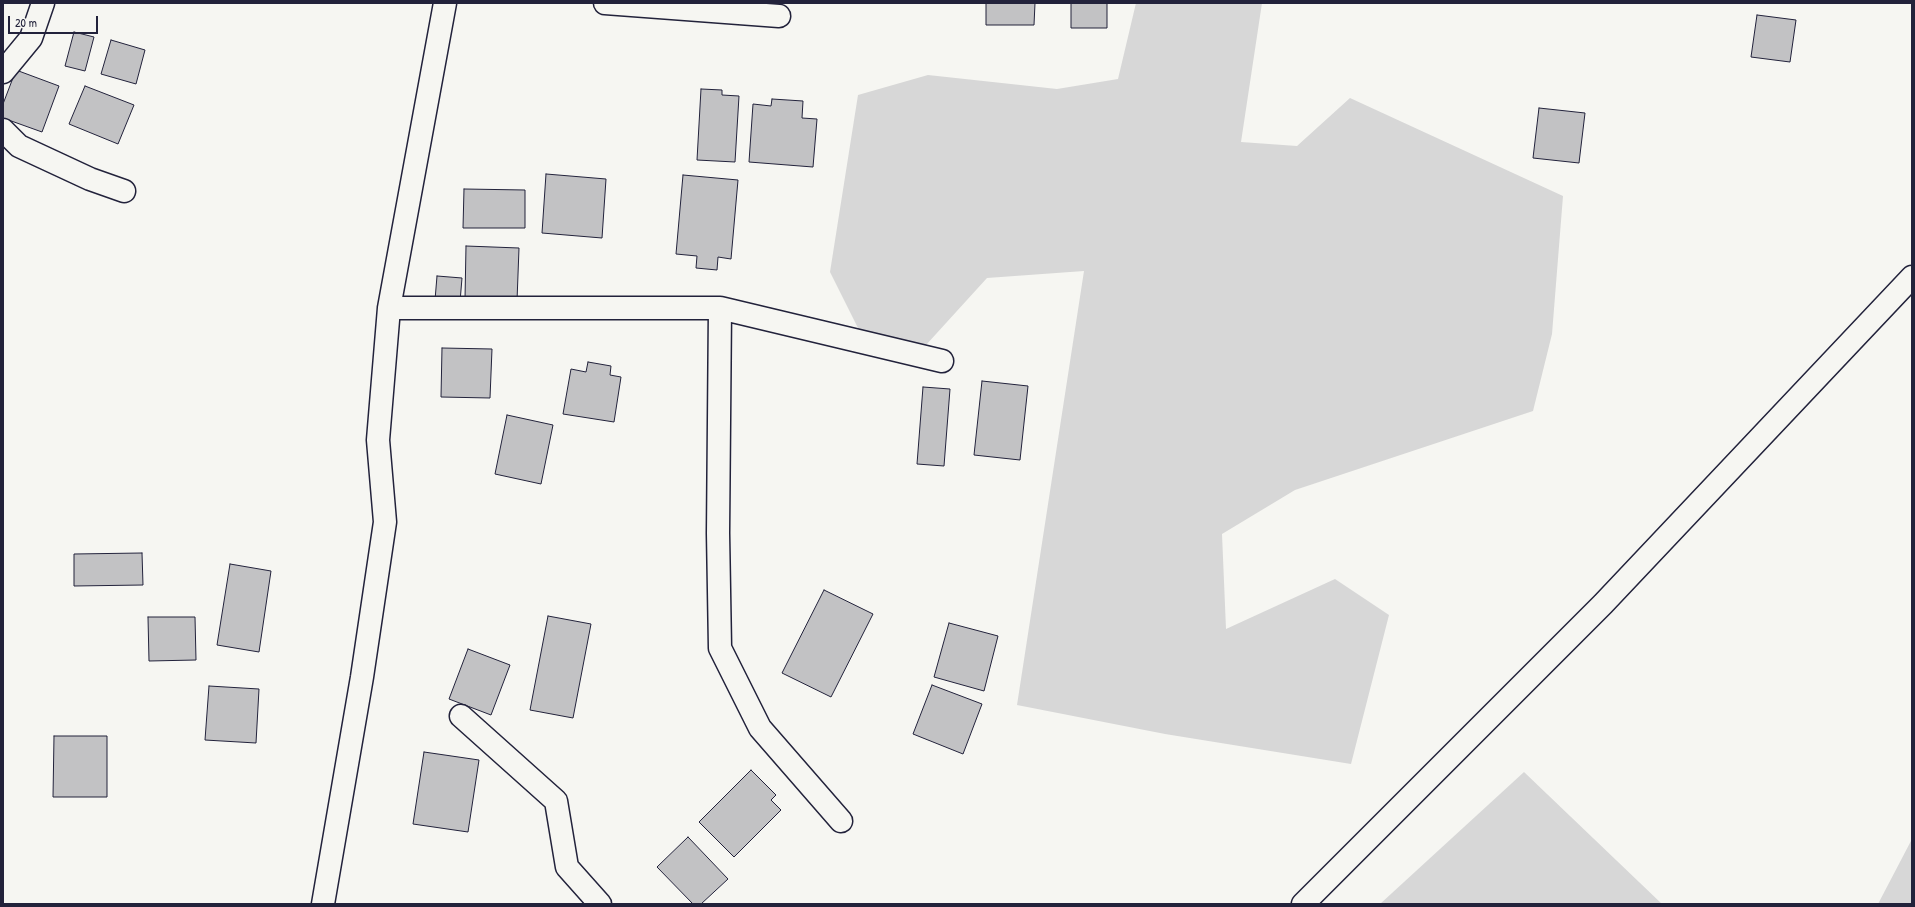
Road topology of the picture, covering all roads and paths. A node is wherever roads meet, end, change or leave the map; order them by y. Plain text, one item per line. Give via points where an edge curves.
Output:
1 (43, 3) edge
2 (444, 3) edge
3 (605, 3) edge
4 (779, 16) dead end
5 (3, 72) edge
6 (3, 130) edge
7 (124, 191) dead end
8 (1912, 277) edge
9 (389, 308) junction
10 (720, 308) junction
11 (942, 361) dead end
12 (461, 716) dead end
13 (841, 821) dead end
14 (323, 904) edge
15 (600, 904) edge
16 (1304, 904) edge

1 - 5 street via 31,38
2 - 9 street
3 - 4 street
6 - 7 street via 19,146 90,179
8 - 16 street via 1603,604
9 - 10 street
9 - 14 street via 378,440 385,522 362,677
10 - 11 street
10 - 13 street via 720,648 760,728
12 - 15 street via 556,801 567,867

